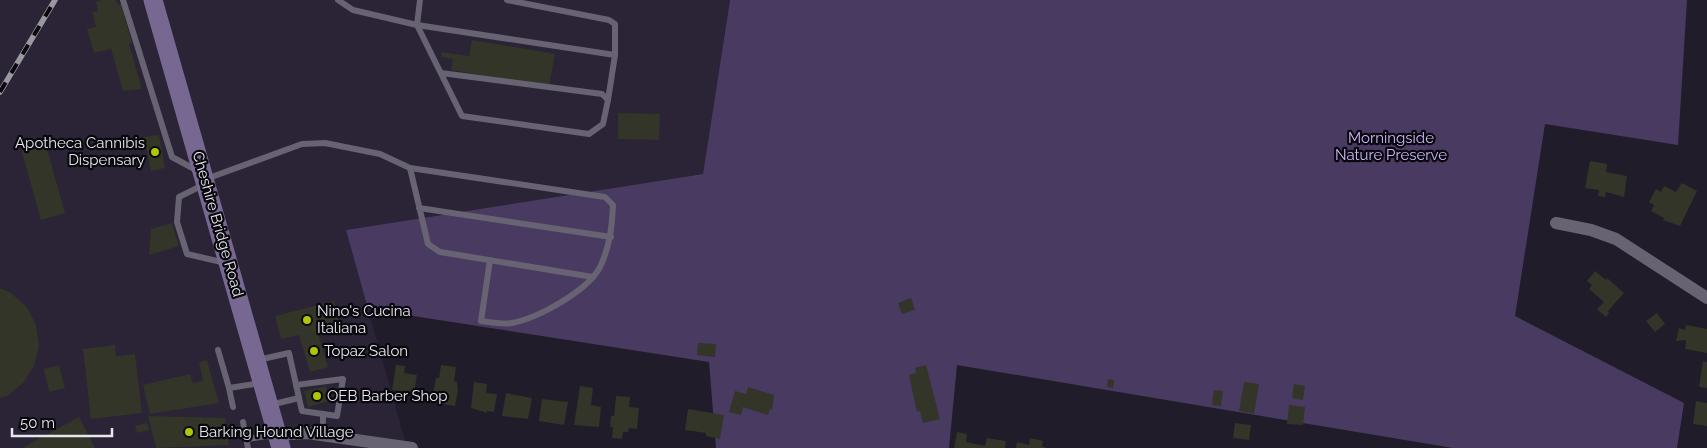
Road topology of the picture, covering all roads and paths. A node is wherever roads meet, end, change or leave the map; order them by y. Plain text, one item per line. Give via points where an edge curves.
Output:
1 (123, 0) edge
2 (153, 0) edge
3 (338, 0) edge
4 (420, 0) edge
5 (507, 0) edge
6 (417, 25) junction
7 (615, 55) junction
8 (441, 74) junction
9 (608, 100) junction
10 (410, 168) junction
11 (205, 178) junction
12 (419, 208) junction
13 (1556, 223) dead end
14 (611, 237) junction
15 (490, 260) junction
16 (230, 264) junction
17 (593, 277) junction
18 (1707, 298) edge
19 (218, 350) dead end
20 (256, 360) junction
21 (263, 382) junction
22 (296, 385) junction
23 (229, 388) junction
24 (299, 398) junction
25 (269, 405) junction
26 (233, 407) dead end
27 (323, 414) junction
28 (243, 422) dead end
29 (323, 435) junction
30 (247, 439) junction
31 (279, 441) edge
32 (248, 448) edge
33 (412, 448) edge

1 - 11 lane via 172,156
2 - 11 main road, Cheshire Bridge Road
3 - 6 lane via 353,10
4 - 6 lane
5 - 7 lane via 609,20 615,24 617,33
6 - 7 lane
6 - 8 lane
7 - 9 lane
8 - 9 lane via 602,94
8 - 9 lane via 462,116 589,134 603,124
10 - 11 lane via 380,154 325,143 302,144
10 - 12 lane
10 - 14 lane via 605,197 613,205
11 - 16 main road, Cheshire Bridge Road
11 - 16 lane via 179,197 177,222 187,254
12 - 14 lane
12 - 15 lane via 428,244 440,252
13 - 18 street via 1616,239
14 - 17 lane via 601,266
15 - 17 lane
15 - 17 lane via 481,321 511,323 558,305
16 - 20 main road, Cheshire Bridge Road
19 - 23 lane
20 - 21 main road, Cheshire Bridge Road
20 - 22 lane via 289,353
21 - 23 lane
21 - 25 main road, Cheshire Bridge Road
22 - 24 lane
22 - 27 lane via 342,379 337,416
23 - 26 lane
24 - 25 lane
24 - 27 lane via 302,411
25 - 31 main road, Cheshire Bridge Road
27 - 29 lane
28 - 30 lane
29 - 31 street via 292,432
29 - 33 street
30 - 31 lane
30 - 32 lane

